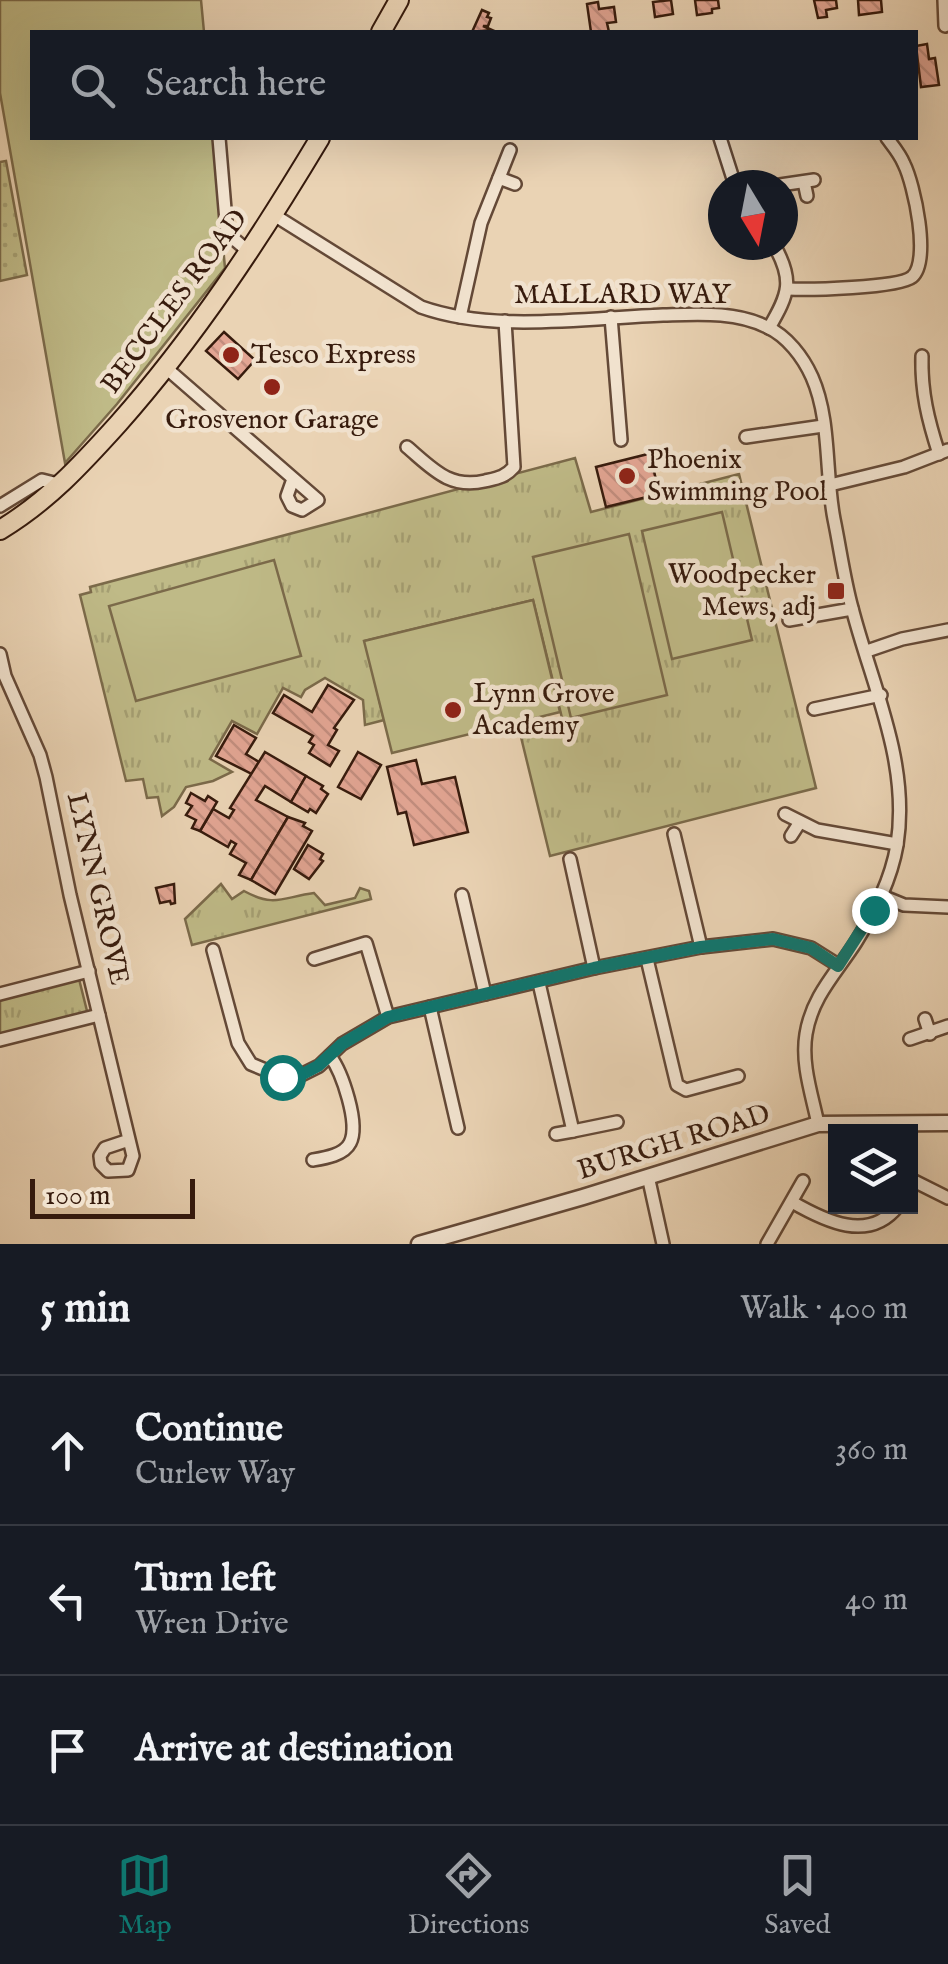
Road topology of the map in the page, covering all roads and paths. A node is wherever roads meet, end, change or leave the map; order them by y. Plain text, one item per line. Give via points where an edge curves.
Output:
1 (400, 0) edge
2 (944, 0) edge
3 (942, 26) edge
4 (382, 30) edge
5 (219, 140) edge
6 (319, 140) edge
7 (721, 140) edge
8 (887, 140) edge
9 (510, 150) dead end
10 (730, 170) edge
11 (499, 178) junction
12 (798, 183) edge
13 (515, 184) dead end
14 (807, 196) dead end
15 (274, 214) junction
16 (250, 252) junction
17 (781, 260) edge
18 (788, 289) junction
19 (460, 317) junction
20 (610, 317) junction
21 (505, 321) junction
22 (770, 328) junction
23 (922, 356) dead end
24 (165, 367) junction
25 (823, 426) junction
26 (746, 437) dead end
27 (621, 440) dead end
28 (407, 446) dead end
29 (944, 452) edge
30 (293, 479) dead end
31 (830, 484) junction
32 (59, 488) junction
33 (0, 506) edge
34 (0, 530) edge
35 (852, 609) junction
36 (789, 620) dead end
37 (948, 630) edge
38 (867, 651) junction
39 (0, 654) edge
40 (880, 695) junction
41 (814, 709) dead end
42 (785, 814) dead end
43 (800, 822) junction
44 (674, 834) dead end
45 (791, 836) dead end
46 (897, 844) junction
47 (570, 859) dead end
48 (462, 895) dead end
49 (882, 896) junction
50 (948, 908) edge
51 (701, 947) junction
52 (213, 950) dead end
53 (647, 958) junction
54 (314, 960) dead end
55 (838, 966) junction
56 (594, 968) junction
57 (88, 971) junction
58 (539, 983) junction
59 (0, 994) edge
60 (485, 994) junction
61 (430, 1007) junction
62 (99, 1015) junction
63 (388, 1017) junction
64 (925, 1019) dead end
65 (948, 1026) edge
66 (930, 1034) junction
67 (910, 1039) dead end
68 (0, 1040) edge
69 (330, 1056) junction
70 (738, 1076) dead end
71 (617, 1122) dead end
72 (948, 1123) edge
73 (818, 1124) junction
74 (458, 1128) dead end
75 (573, 1131) junction
76 (556, 1134) dead end
77 (129, 1140) dead end
78 (313, 1160) dead end
79 (648, 1176) junction
80 (803, 1181) dead end
81 (918, 1186) edge
82 (948, 1198) edge
83 (792, 1202) junction
84 (892, 1214) edge
85 (658, 1242) edge
86 (419, 1244) edge
87 (767, 1244) edge

1 - 4 highway
2 - 3 street
5 - 16 street via 228,233
6 - 15 highway, BECCLES ROAD
7 - 10 street
8 - 18 street via 910,177 922,249 918,269 903,282
9 - 11 street
11 - 13 street
11 - 19 street via 481,223
12 - 14 street via 809,181
15 - 16 highway, BECCLES ROAD
15 - 19 street, MALLARD WAY via 421,307
16 - 24 highway, BECCLES ROAD
17 - 18 street
18 - 22 street
19 - 21 street, MALLARD WAY
20 - 21 street, MALLARD WAY
20 - 22 street, MALLARD WAY via 724,315
20 - 27 street
21 - 28 street via 514,466 500,478 455,483
22 - 25 street via 812,378
23 - 29 street via 926,416
24 - 30 street
24 - 32 highway, BECCLES ROAD
25 - 26 street
25 - 31 street
29 - 31 street
31 - 35 street
32 - 33 street via 42,480
32 - 34 highway, BECCLES ROAD
35 - 36 street
35 - 38 street
37 - 38 street
38 - 40 street
39 - 57 street, LYNN GROVE via 43,766
40 - 41 street
40 - 46 street via 896,774
42 - 43 street
43 - 45 street
43 - 46 street
44 - 51 street
46 - 49 street
47 - 56 street
48 - 60 street
49 - 50 street
49 - 55 street
51 - 53 street
51 - 55 street via 773,939 811,948
52 - 69 street via 238,1043 251,1064 282,1077 299,1076
53 - 56 street
53 - 70 street via 677,1086 686,1090
54 - 63 street via 366,943
55 - 73 street via 806,1031 804,1058
56 - 58 street
57 - 59 street
57 - 62 street, LYNN GROVE
58 - 60 street
58 - 75 street
60 - 61 street
61 - 63 street
61 - 74 street
62 - 68 street
62 - 77 street, LYNN GROVE
63 - 69 street
64 - 66 street
65 - 66 street
66 - 67 street
69 - 78 street via 342,1072 353,1129 342,1152
71 - 75 street
72 - 73 street, BURGH ROAD
73 - 79 street, BURGH ROAD
75 - 76 street
79 - 85 street
79 - 86 street, BURGH ROAD
80 - 83 street
81 - 82 street
83 - 84 street via 842,1226 872,1225
83 - 87 street

